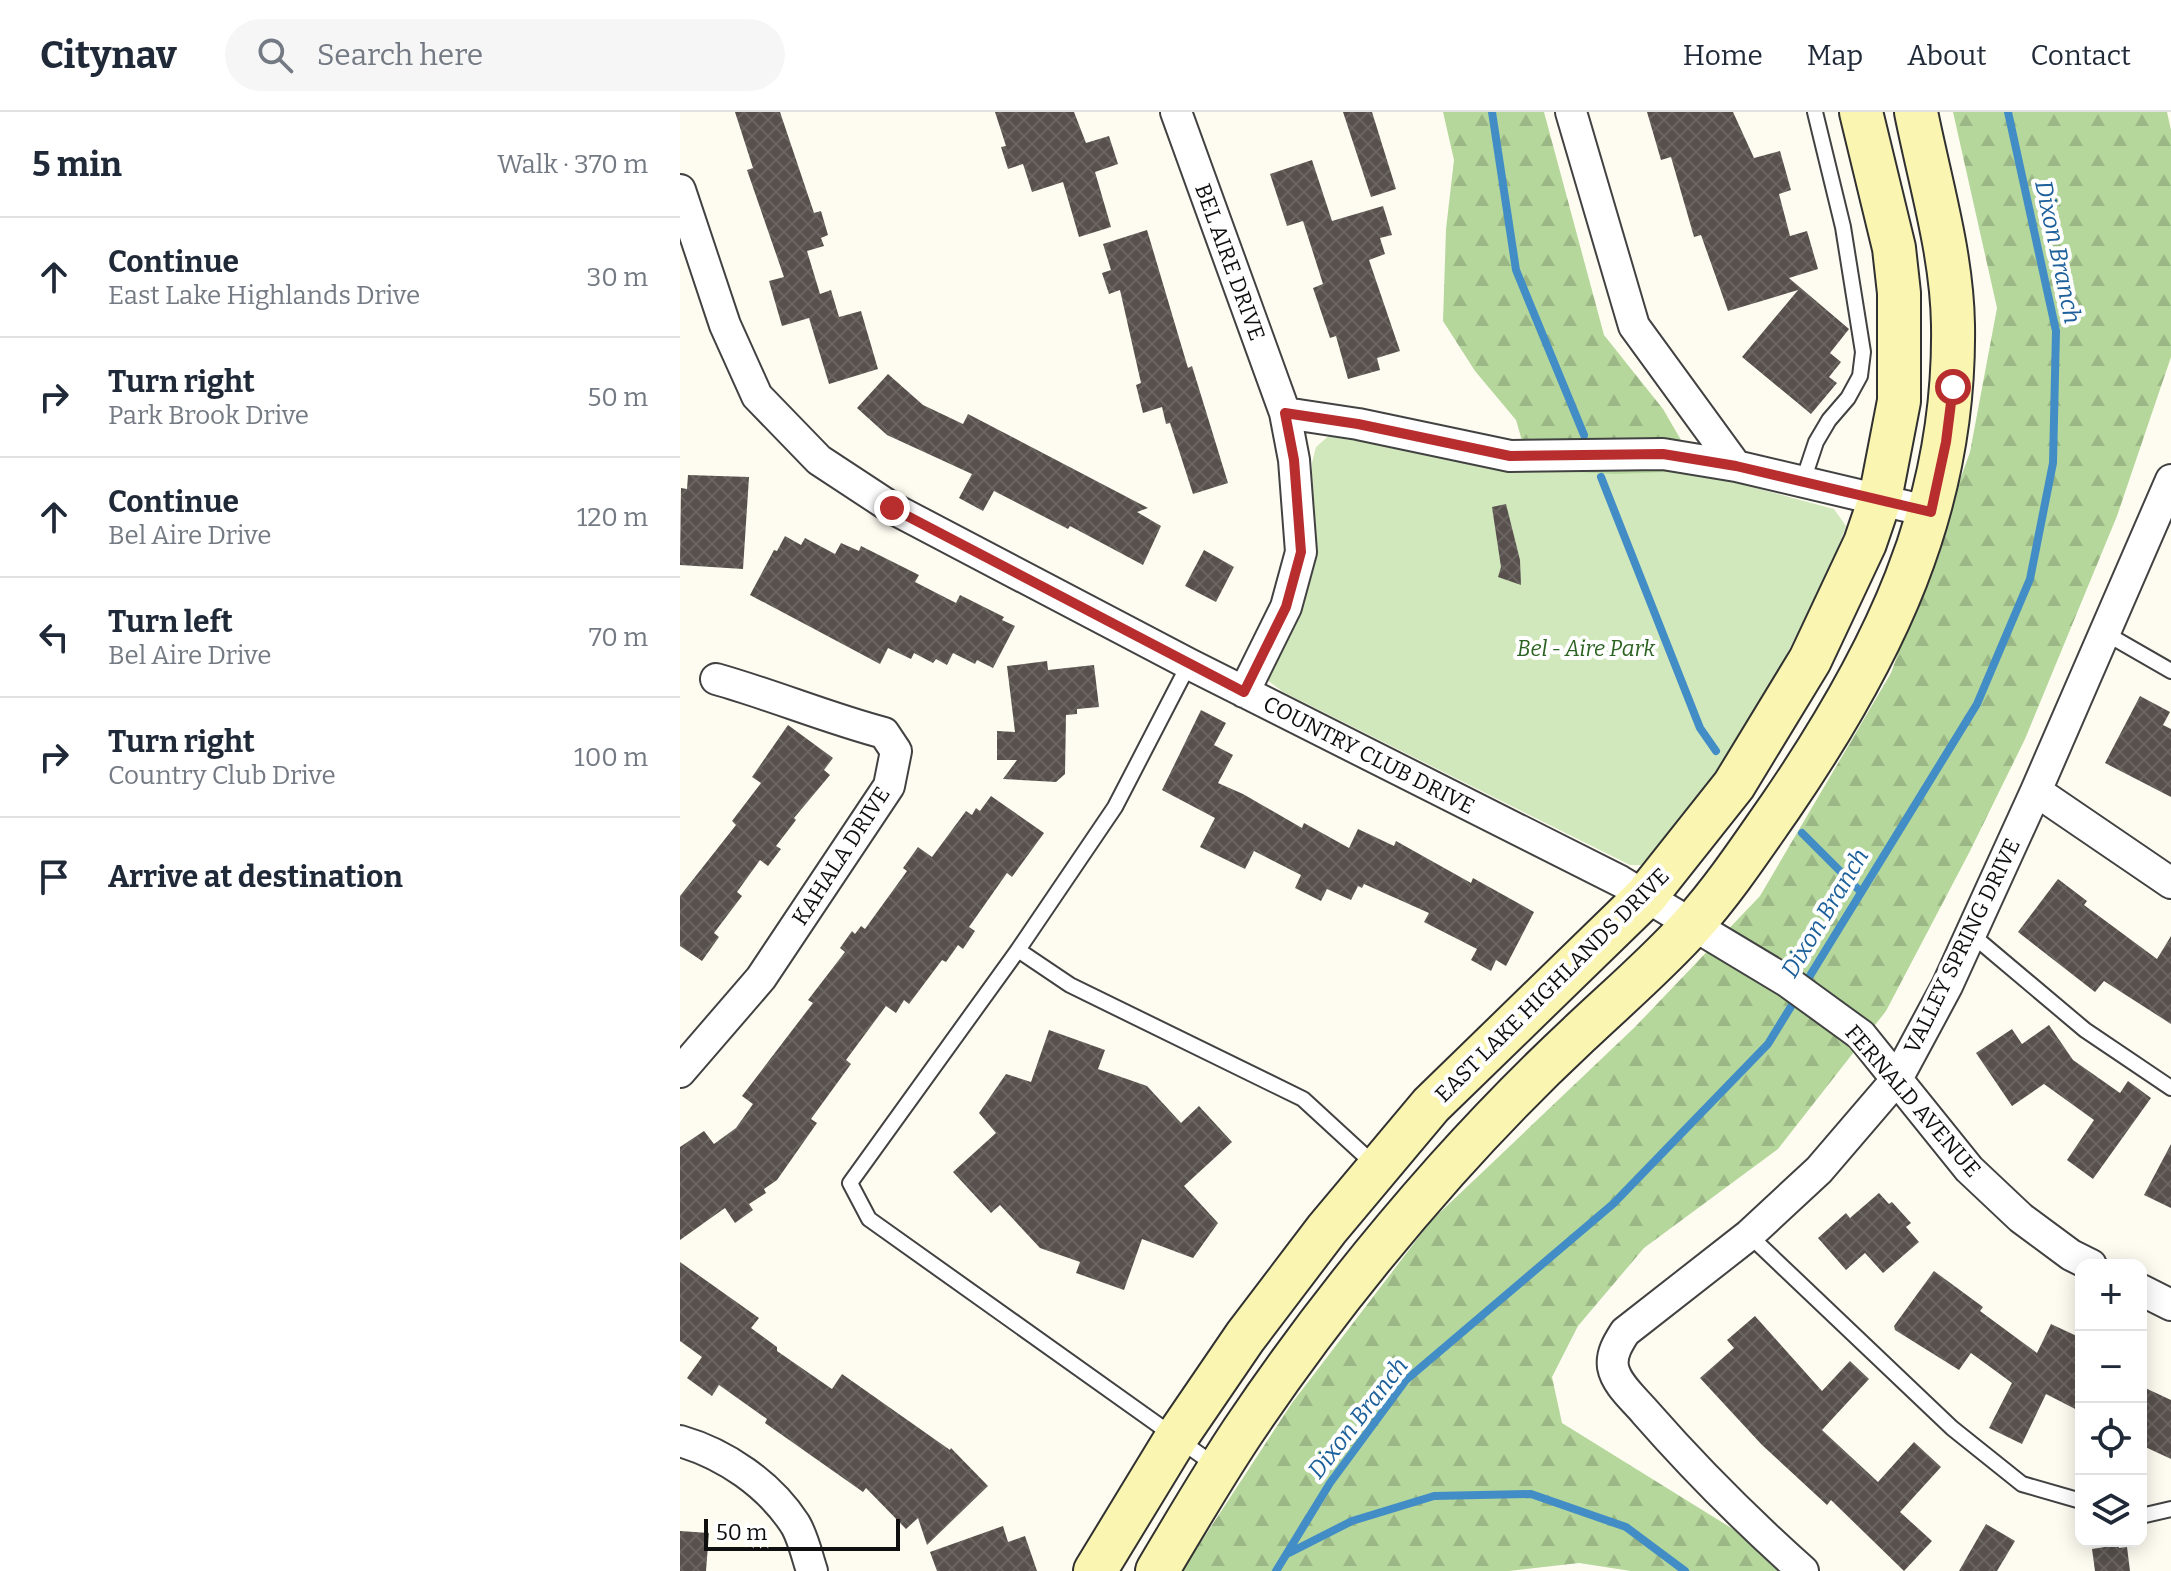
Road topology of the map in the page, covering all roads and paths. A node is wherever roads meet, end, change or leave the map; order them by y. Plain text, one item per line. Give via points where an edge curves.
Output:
1 (1176, 112) edge
2 (1571, 112) edge
3 (1815, 112) edge
4 (1861, 112) edge
5 (1916, 112) edge
6 (680, 190) edge
7 (1285, 413) junction
8 (1736, 466) junction
9 (1803, 481) junction
10 (2171, 482) edge
11 (1880, 499) junction
12 (1931, 512) junction
13 (2105, 633) junction
14 (1189, 664) junction
15 (2171, 671) edge
16 (716, 679) dead end
17 (1244, 692) junction
18 (2036, 791) junction
19 (2171, 883) edge
20 (1646, 896) junction
21 (1694, 923) junction
22 (1971, 934) junction
23 (1018, 950) junction
24 (680, 1072) edge
25 (1897, 1079) junction
26 (2171, 1088) edge
27 (1377, 1167) junction
28 (1749, 1235) junction
29 (2079, 1259) edge
30 (2147, 1293) edge
31 (2171, 1305) edge
32 (1176, 1438) junction
33 (680, 1441) edge
34 (1219, 1468) junction
35 (2075, 1499) edge
36 (2171, 1509) edge
37 (2147, 1515) edge
38 (812, 1571) edge
39 (1095, 1571) edge
40 (1157, 1571) edge
41 (1803, 1571) edge

1 - 7 street, BEL AIRE DRIVE
2 - 8 street via 1634,326
3 - 9 lane via 1843,227 1863,352 1860,376 1816,442
4 - 11 main road, EAST LAKE HIGHLANDS DRIVE via 1894,248 1899,293 1899,401
5 - 12 main road via 1947,258 1954,321 1953,387
6 - 14 street, COUNTRY CLUB DRIVE via 725,325 757,396 819,460 892,508
7 - 8 street via 1510,456 1663,454
7 - 17 street, BEL AIRE DRIVE via 1301,552 1286,607
8 - 9 street
9 - 11 street
10 - 13 street, VALLEY SPRING DRIVE
11 - 12 street
11 - 20 main road, EAST LAKE HIGHLANDS DRIVE via 1846,586 1773,724 1727,795
12 - 21 main road via 1908,578 1856,685 1806,768
13 - 15 lane
13 - 18 street, VALLEY SPRING DRIVE
14 - 17 street, COUNTRY CLUB DRIVE
14 - 23 lane via 1115,807
16 - 24 street, KAHALA DRIVE via 884,733 896,751 889,786 761,978
17 - 20 street, COUNTRY CLUB DRIVE
18 - 19 street
18 - 22 street, VALLEY SPRING DRIVE
20 - 21 street, FERNALD AVENUE
20 - 27 main road, EAST LAKE HIGHLANDS DRIVE via 1431,1105
21 - 25 street, FERNALD AVENUE via 1825,1007 1861,1035
21 - 34 main road via 1445,1170 1321,1322
22 - 25 street, VALLEY SPRING DRIVE
22 - 26 lane via 2085,1030
23 - 27 lane via 1070,985 1303,1099
23 - 32 lane via 850,1183 869,1219
25 - 28 street, VALLEY SPRING DRIVE via 1819,1170
25 - 29 street, FERNALD AVENUE via 1969,1169 2021,1218
27 - 32 main road, EAST LAKE HIGHLANDS DRIVE via 1245,1337
28 - 35 lane via 1975,1447 2022,1484
28 - 41 street, VALLEY SPRING DRIVE via 1625,1332 1613,1367 1680,1452
30 - 31 street
32 - 34 lane
32 - 39 main road, EAST LAKE HIGHLANDS DRIVE
33 - 38 street via 759,1482 796,1525
34 - 40 main road
36 - 37 lane

